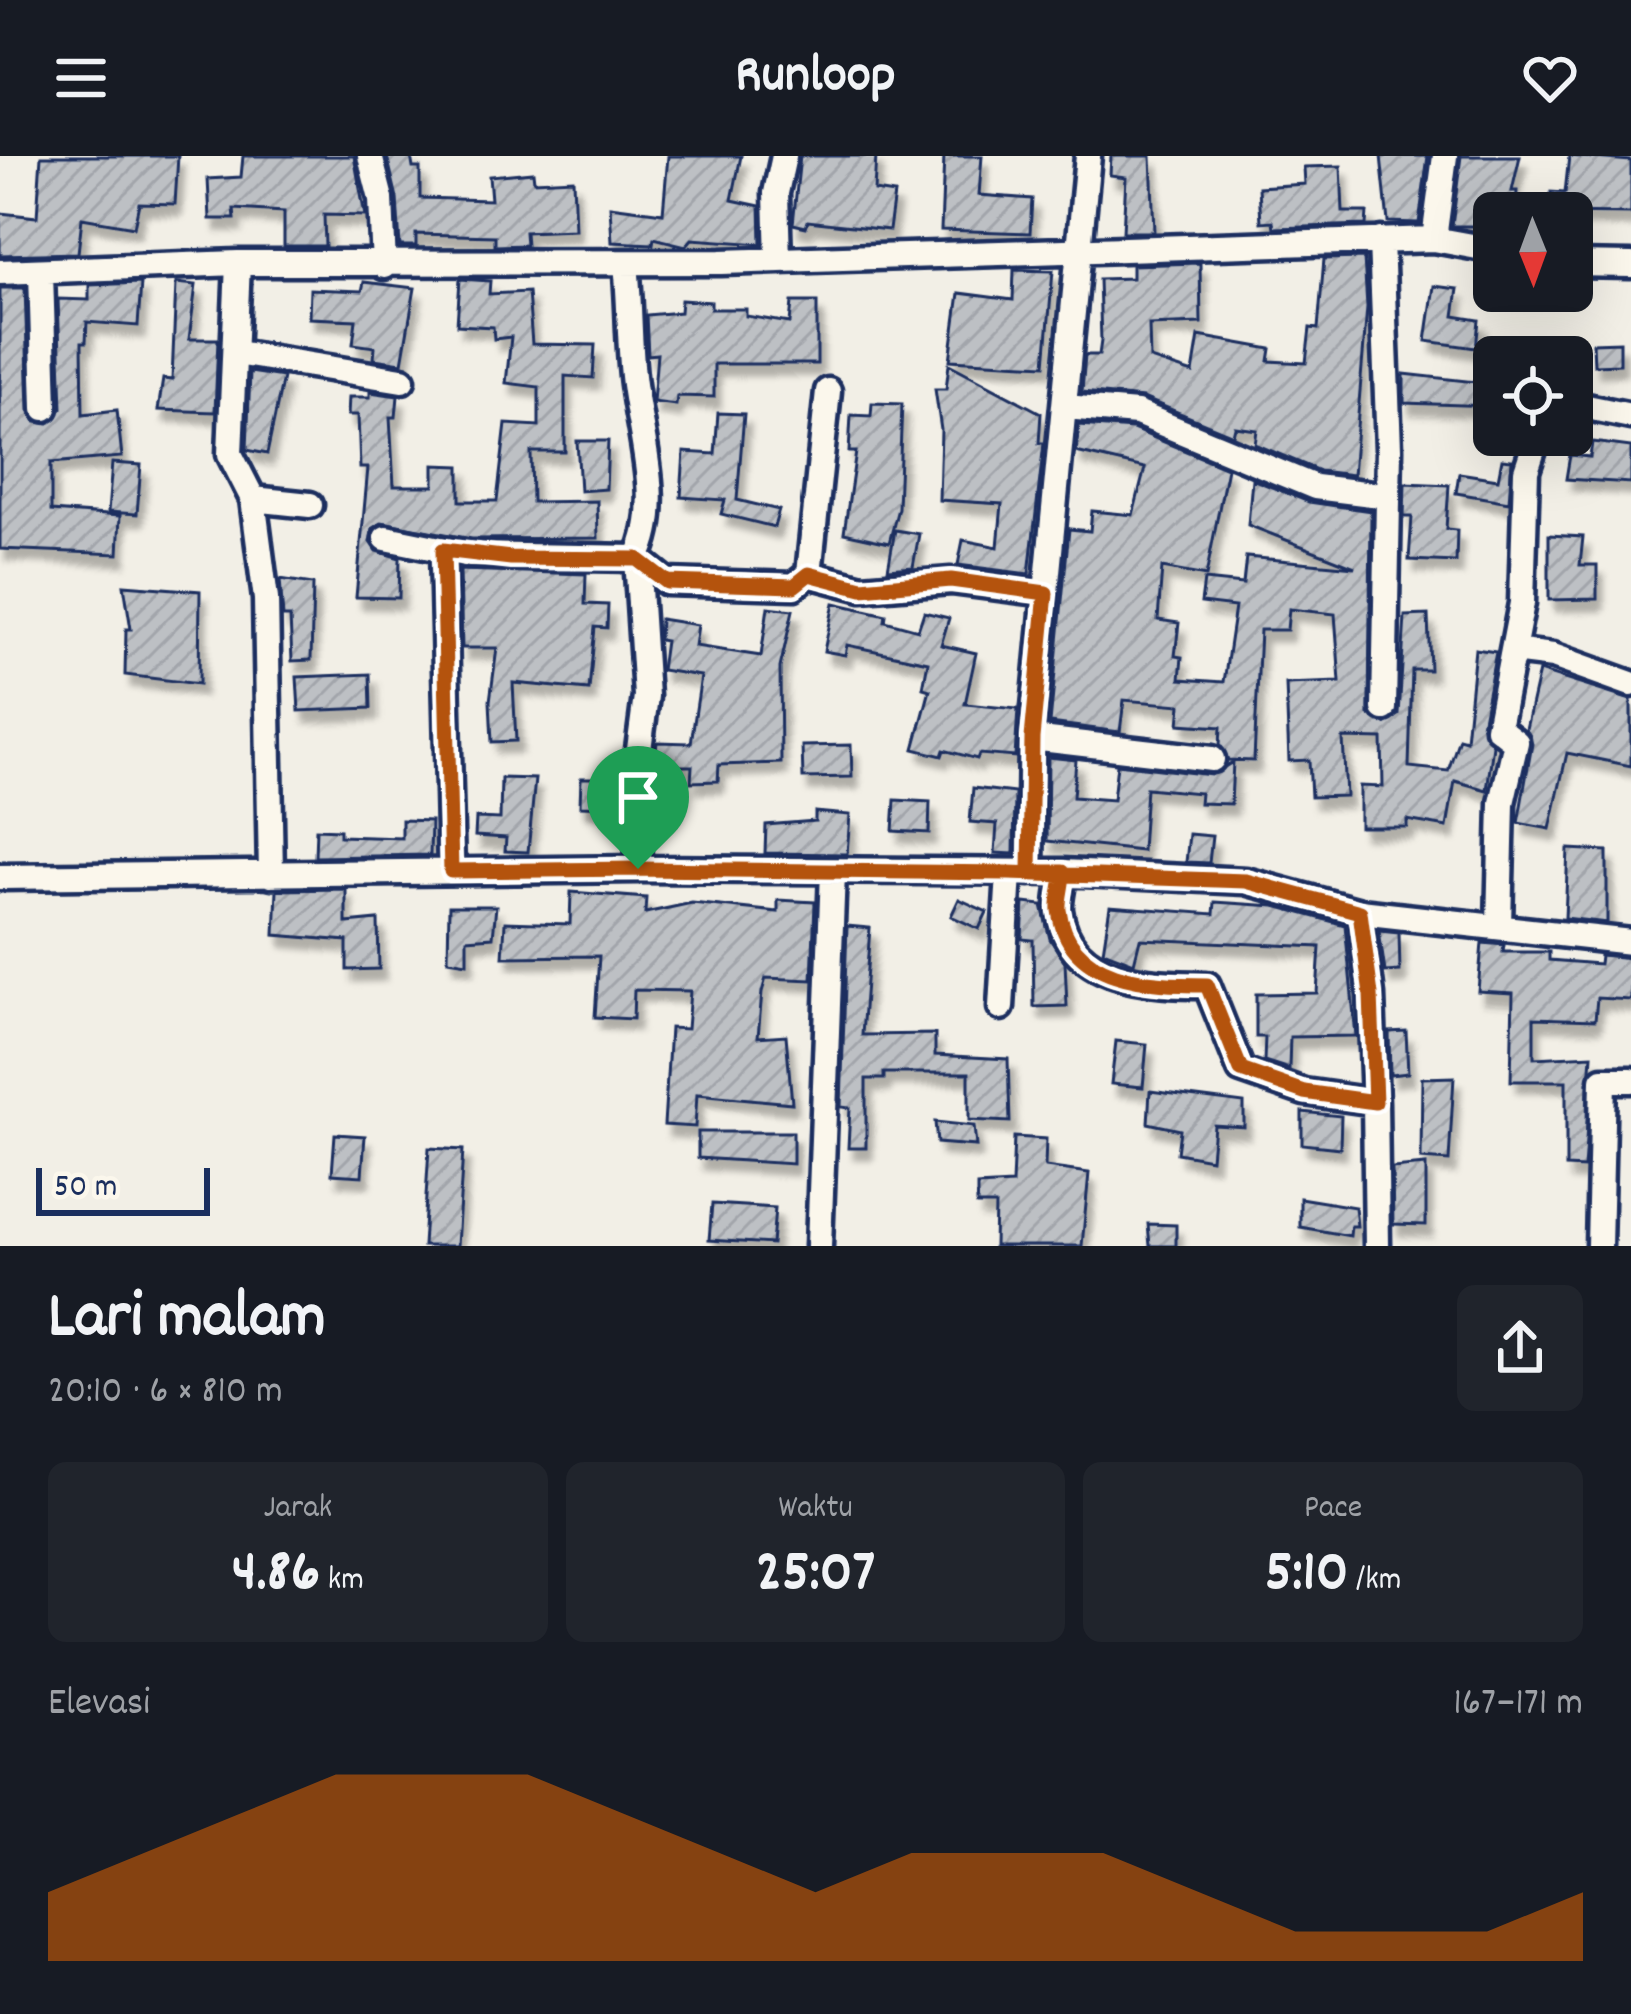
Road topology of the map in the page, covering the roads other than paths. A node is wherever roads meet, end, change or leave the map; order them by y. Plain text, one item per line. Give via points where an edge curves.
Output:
1 (370, 156) edge
2 (784, 156) edge
3 (1088, 156) edge
4 (1445, 156) edge
5 (1434, 239) junction
6 (1382, 240) junction
7 (1473, 246) edge
8 (1079, 252) junction
9 (778, 260) junction
10 (238, 263) junction
11 (626, 264) junction
12 (1593, 264) edge
13 (1631, 265) edge
14 (384, 266) junction
15 (0, 272) edge
16 (41, 272) junction
17 (237, 352) junction
18 (402, 380) dead end
19 (828, 391) dead end
20 (1065, 407) junction
21 (45, 408) dead end
22 (1593, 408) edge
23 (1631, 416) edge
24 (1531, 456) edge
25 (1388, 496) junction
26 (253, 500) junction
27 (310, 505) dead end
28 (386, 538) dead end
29 (443, 550) junction
30 (637, 559) junction
31 (809, 574) junction
32 (1046, 593) junction
33 (1514, 651) junction
34 (1631, 684) edge
35 (1384, 708) dead end
36 (1032, 738) junction
37 (1212, 759) dead end
38 (638, 869) junction
39 (451, 871) junction
40 (833, 871) junction
41 (1019, 872) junction
42 (1063, 872) junction
43 (271, 875) junction
44 (0, 877) edge
45 (1360, 912) junction
46 (1499, 924) junction
47 (1631, 943) edge
48 (1001, 1007) dead end
49 (1631, 1080) edge
50 (1375, 1102) junction
51 (819, 1246) edge
52 (1377, 1246) edge
53 (1599, 1246) edge

1 - 14 street
2 - 9 street
3 - 8 street
4 - 5 street
5 - 6 street
5 - 7 street
6 - 8 street
6 - 25 street
8 - 9 street
8 - 20 street
9 - 11 street
10 - 14 street
10 - 16 street
10 - 17 street
11 - 14 street
11 - 30 street via 651,500
12 - 13 street
15 - 16 street
16 - 21 street
17 - 18 street
17 - 26 street via 230,454
19 - 31 street
20 - 25 street via 1137,412 1315,488
20 - 32 street
22 - 23 street
24 - 33 street
25 - 35 street
26 - 27 street
26 - 43 street via 268,638
28 - 29 street
29 - 30 street
29 - 39 street
30 - 31 street via 667,582 794,586
30 - 38 street via 646,695
31 - 32 street via 862,588 951,580
32 - 36 street
33 - 34 street
33 - 46 street via 1498,728 1516,742 1502,803
36 - 37 street
36 - 41 street
38 - 39 street
38 - 40 street
39 - 43 street
40 - 41 street
40 - 51 street
41 - 42 street
41 - 48 street
42 - 45 street via 1246,881
42 - 50 street via 1059,912 1084,960 1137,984 1207,985 1241,1070 1304,1092
43 - 44 street
45 - 46 street
45 - 50 street
46 - 47 street
49 - 53 street via 1604,1080
50 - 52 street

